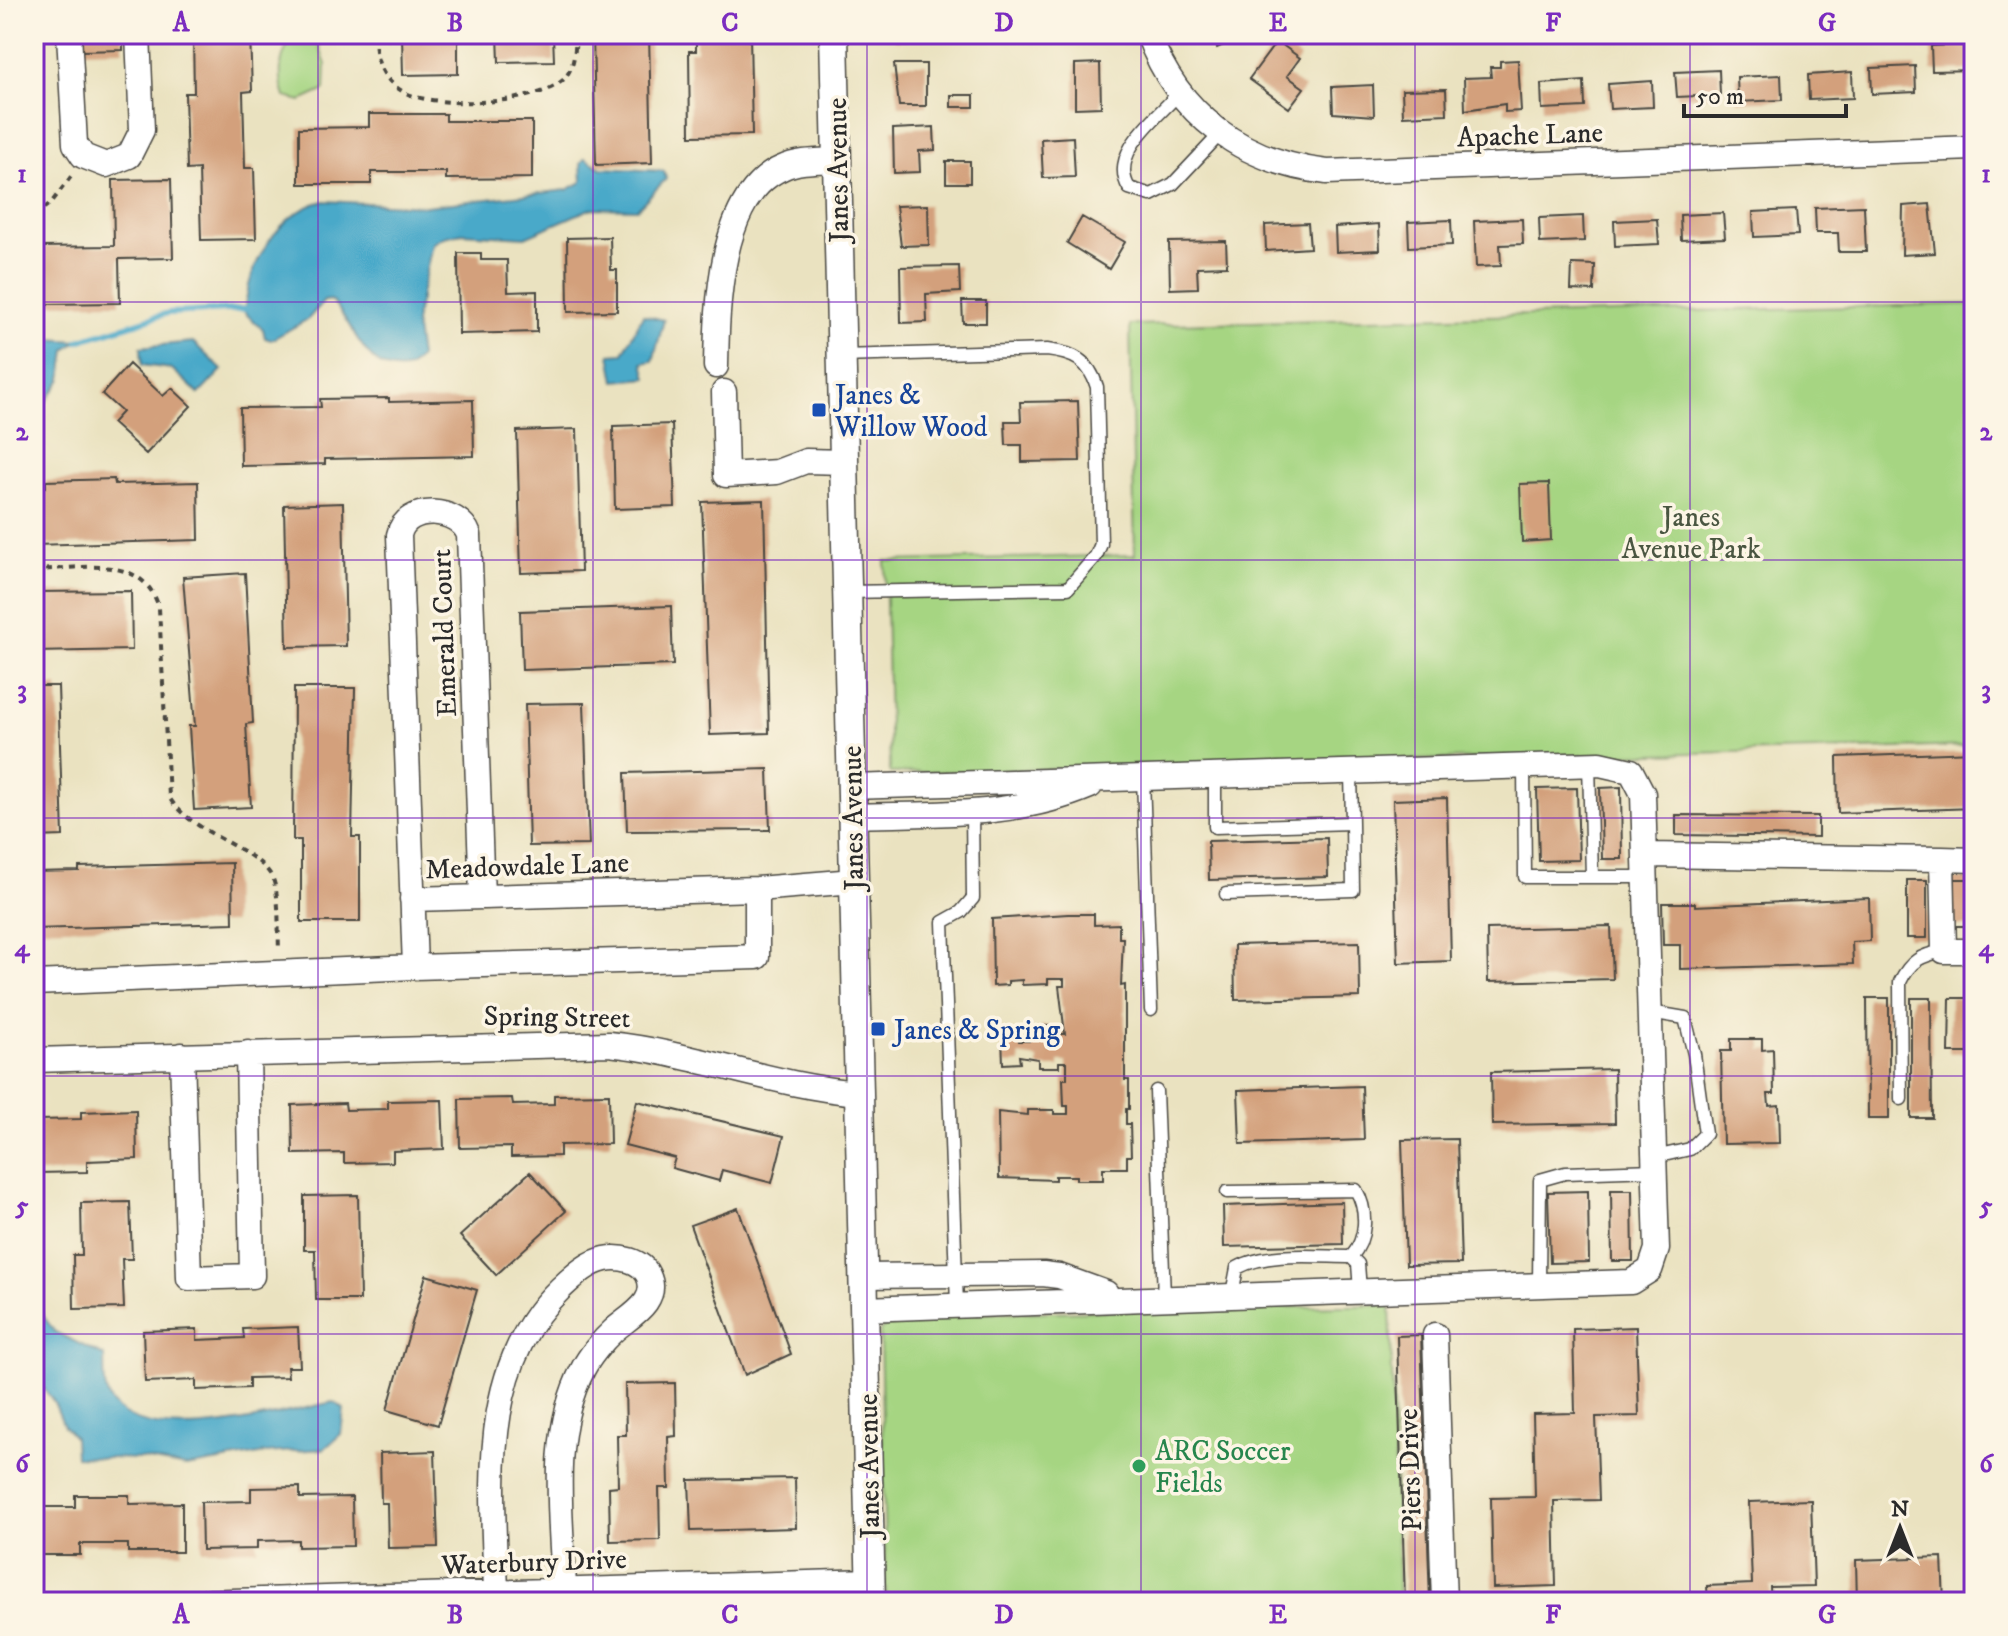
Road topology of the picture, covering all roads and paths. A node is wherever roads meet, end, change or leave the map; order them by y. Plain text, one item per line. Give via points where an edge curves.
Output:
1 (69, 34) edge
2 (138, 34) edge
3 (376, 34) edge
4 (576, 34) edge
5 (834, 34) edge
6 (1148, 34) edge
7 (1179, 93) junction
8 (1222, 132) junction
9 (1974, 148) edge
10 (83, 156) junction
11 (837, 160) junction
12 (34, 215) edge
13 (842, 356) junction
14 (716, 366) dead end
15 (724, 392) dead end
16 (844, 462) junction
17 (34, 570) edge
18 (847, 592) junction
19 (1589, 764) junction
20 (1524, 767) junction
21 (1351, 772) junction
22 (1215, 776) junction
23 (1143, 778) junction
24 (1104, 780) junction
25 (851, 787) junction
26 (972, 812) junction
27 (852, 816) junction
28 (1352, 823) junction
29 (1942, 859) junction
30 (1974, 860) edge
31 (1646, 866) junction
32 (1592, 877) junction
33 (854, 881) junction
34 (757, 889) junction
35 (1226, 894) dead end
36 (482, 896) junction
37 (412, 899) junction
38 (1944, 951) junction
39 (1974, 951) edge
40 (415, 967) junction
41 (281, 973) junction
42 (34, 983) edge
43 (1151, 1010) dead end
44 (1650, 1012) junction
45 (248, 1053) junction
46 (182, 1055) junction
47 (34, 1060) edge
48 (1156, 1091) dead end
49 (859, 1093) junction
50 (1901, 1099) dead end
51 (1655, 1164) junction
52 (1227, 1192) dead end
53 (1351, 1257) junction
54 (957, 1274) junction
55 (863, 1276) junction
56 (1539, 1285) junction
57 (1360, 1290) junction
58 (1232, 1294) junction
59 (1164, 1296) junction
60 (1124, 1297) junction
61 (957, 1305) junction
62 (864, 1309) junction
63 (1435, 1335) dead end
64 (564, 1590) junction
65 (496, 1592) junction
66 (870, 1592) edge
67 (200, 1602) edge
68 (1444, 1602) edge

1 - 10 street via 73,131
2 - 10 street via 138,143 129,156 106,165
3 - 4 path via 376,58 383,75 408,94 448,101 505,99 549,89 569,73
5 - 11 street, Janes Avenue
6 - 7 street, Apache Lane
7 - 8 street, Apache Lane
7 - 8 lane via 1124,158 1123,177 1129,188 1151,195 1173,184
8 - 9 street, Apache Lane via 1275,162 1327,172
10 - 12 path via 61,191
11 - 13 street, Janes Avenue
11 - 14 street via 779,169 750,195 721,276
13 - 16 street, Janes Avenue
13 - 18 lane via 1047,350 1084,361 1097,387 1102,529 1096,556 1068,588
15 - 16 street via 726,475 777,472 806,461
16 - 18 street, Janes Avenue
17 - 41 path via 122,568 150,586 159,608 169,797 187,819 267,869 275,884
18 - 25 street, Janes Avenue
19 - 20 street
19 - 31 street via 1617,766 1639,781
19 - 32 lane
20 - 21 street
20 - 32 lane via 1525,877
21 - 22 street
21 - 28 lane
22 - 23 street
22 - 28 lane via 1215,827
23 - 24 street
23 - 43 lane
24 - 25 street
24 - 26 street via 1055,801
25 - 27 street, Janes Avenue
26 - 27 street
26 - 54 lane via 973,898 943,922
27 - 33 street, Janes Avenue
28 - 35 lane via 1353,890
29 - 30 street
29 - 31 street
29 - 38 street
31 - 32 lane
31 - 44 street
33 - 34 street, Meadowdale Lane
33 - 49 street, Janes Avenue
34 - 36 street, Meadowdale Lane
34 - 40 street via 757,957
36 - 37 street, Meadowdale Lane
36 - 37 street, Emerald Court via 469,535 452,514 416,515 403,523 399,535
37 - 40 street, Meadowdale Lane
38 - 39 street
38 - 50 lane via 1923,955 1908,966 1900,982
40 - 41 street
41 - 42 street
44 - 51 street
44 - 51 lane via 1685,1018 1705,1134 1690,1149
45 - 46 street, Spring Street
45 - 46 street via 252,1276 189,1278
45 - 49 street, Spring Street via 609,1044 658,1049 817,1090
46 - 47 street, Spring Street
48 - 59 lane
49 - 55 street, Janes Avenue
51 - 56 lane via 1540,1180
51 - 56 street via 1656,1260 1644,1277
52 - 53 lane via 1356,1190 1364,1234
53 - 57 lane via 1358,1264
53 - 58 lane via 1250,1260 1237,1268
54 - 55 street
54 - 60 street via 1059,1276
54 - 61 lane
55 - 62 street, Janes Avenue
56 - 57 street
57 - 58 street
58 - 59 street
59 - 60 street
60 - 61 street
61 - 62 street
62 - 66 street, Janes Avenue
63 - 68 street, Piers Drive
64 - 65 street, Waterbury Drive
64 - 65 street via 560,1436 569,1399 584,1367 647,1301 648,1275 636,1263 616,1257 596,1261 553,1296 521,1342 498,1402
64 - 66 street, Waterbury Drive
65 - 67 street, Waterbury Drive

